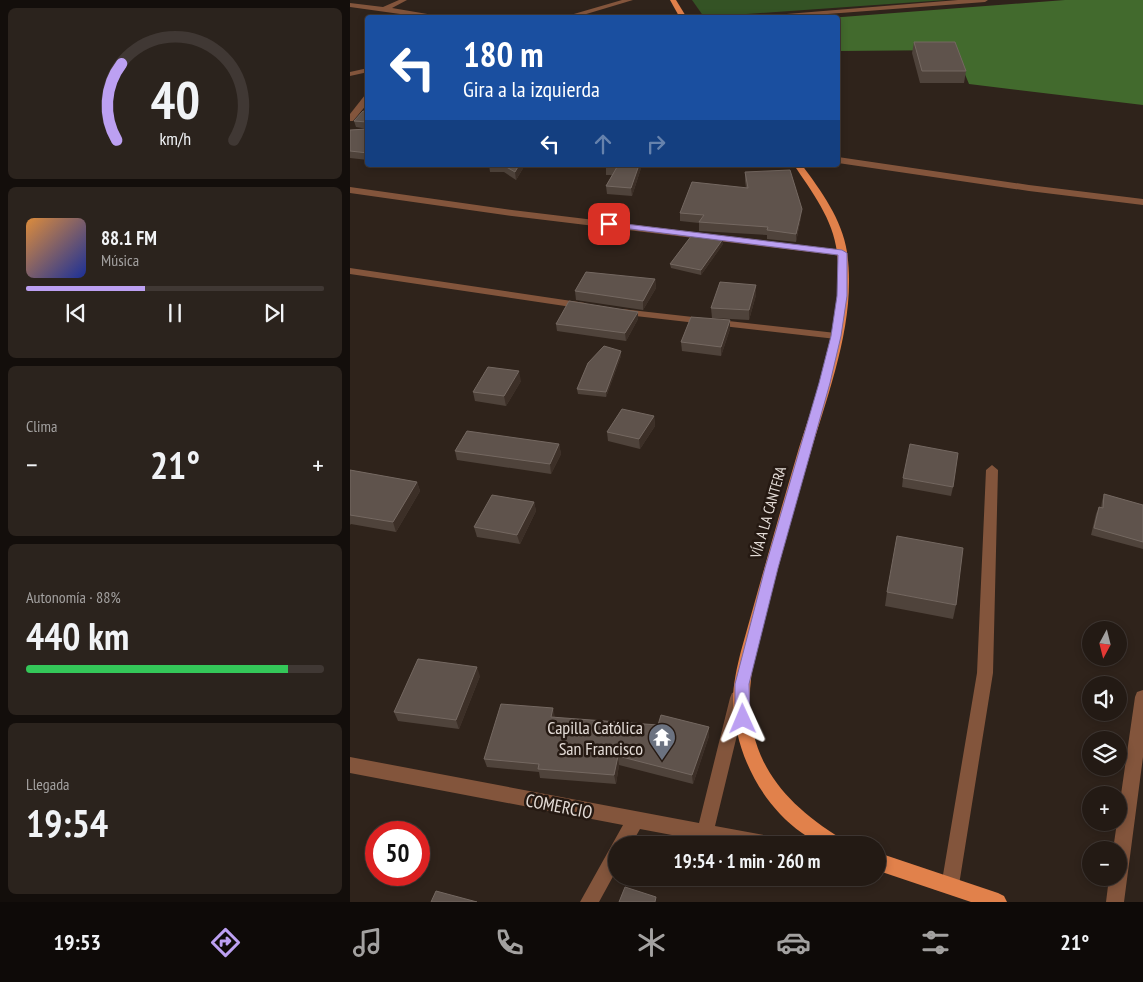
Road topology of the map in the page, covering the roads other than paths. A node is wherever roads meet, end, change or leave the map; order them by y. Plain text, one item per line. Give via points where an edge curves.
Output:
1 (404, 0) edge
2 (630, 0) edge
3 (673, 0) edge
4 (985, 0) edge
5 (351, 5) edge
6 (385, 9) junction
7 (427, 15) edge
8 (574, 15) edge
9 (682, 15) edge
10 (781, 15) edge
11 (365, 71) edge
12 (350, 74) edge
13 (365, 101) edge
14 (350, 119) edge
15 (840, 160) edge
16 (799, 167) edge
17 (350, 190) edge
18 (1143, 202) edge
19 (842, 253) junction
20 (350, 271) edge
21 (594, 307) edge
22 (613, 310) edge
23 (836, 336) junction
24 (992, 470) dead end
25 (742, 684) junction
26 (1143, 697) edge
27 (350, 765) edge
28 (636, 820) junction
29 (705, 833) junction
30 (627, 836) edge
31 (721, 836) edge
32 (821, 836) edge
33 (886, 864) edge
34 (608, 868) edge
35 (886, 870) edge
36 (950, 885) junction
37 (589, 902) edge
38 (998, 902) edge
39 (1116, 902) edge

1 - 6 street
2 - 8 street
3 - 9 main road
4 - 10 street
5 - 6 street
6 - 7 street
11 - 12 street
13 - 14 street
15 - 18 street
16 - 19 main road, VÍA A LA CANTERA via 828,211
17 - 19 street
19 - 23 main road, VÍA A LA CANTERA via 842,296
20 - 21 street
22 - 23 street
23 - 25 main road, VÍA A LA CANTERA
24 - 36 street via 984,673
25 - 29 street
25 - 32 main road, VÍA A LA CANTERA via 743,719 757,768 769,790 788,812
26 - 39 street
27 - 28 street, COMERCIO
28 - 29 street, COMERCIO
28 - 30 street
29 - 31 street, COMERCIO
33 - 36 main road
34 - 37 street
35 - 36 street
36 - 38 main road

